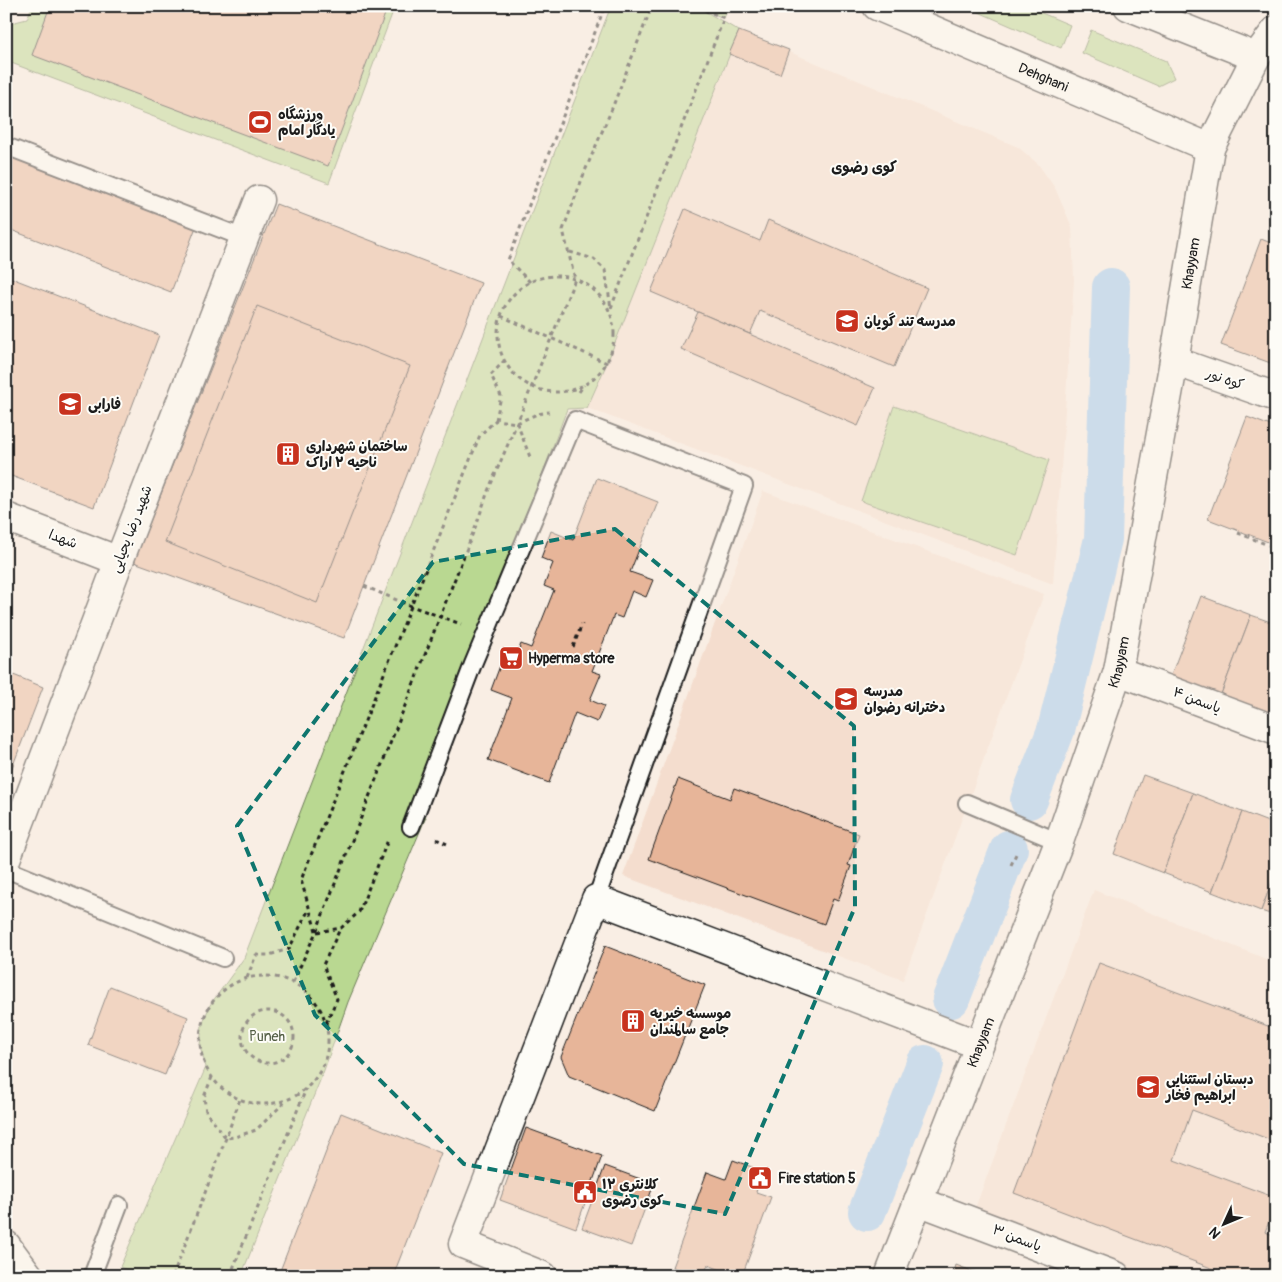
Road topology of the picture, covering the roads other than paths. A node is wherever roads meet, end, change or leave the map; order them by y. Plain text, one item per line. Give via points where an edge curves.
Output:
1 (877, 6) edge
2 (1128, 6) edge
3 (1276, 30) edge
4 (1256, 56) junction
5 (6, 146) edge
6 (1210, 148) junction
7 (259, 200) dead end
8 (244, 238) junction
9 (1174, 361) junction
10 (1276, 397) edge
11 (6, 517) edge
12 (119, 560) junction
13 (1118, 670) junction
14 (1276, 730) edge
15 (967, 803) dead end
16 (411, 827) dead end
17 (1060, 842) junction
18 (6, 859) edge
19 (6, 869) edge
20 (596, 899) junction
21 (223, 958) dead end
22 (979, 1045) junction
23 (918, 1201) junction
24 (119, 1205) dead end
25 (6, 1246) edge
26 (29, 1276) edge
27 (92, 1276) edge
28 (543, 1276) edge
29 (889, 1276) edge
30 (1116, 1276) edge

1 - 6 street, Dehghani
2 - 4 street
3 - 4 street, Khayyam
4 - 6 street, Khayyam
5 - 8 lane
6 - 9 street, Khayyam
7 - 8 street, شهید رضا یحیایی
8 - 12 street, شهید رضا یحیایی
9 - 10 street, کوه نور
9 - 13 street, Khayyam
11 - 12 street, شهدا
12 - 18 street, شهید رضا یحیایی
13 - 14 street, یاسمن ۴
13 - 17 street, Khayyam
15 - 17 lane
16 - 20 lane via 485,636 575,420 744,486
17 - 22 street, Khayyam
19 - 21 lane
20 - 22 street
20 - 28 street via 463,1244
22 - 23 street, Khayyam
23 - 29 street, Khayyam
23 - 30 street, یاسمن ۳
24 - 27 lane
25 - 26 street

